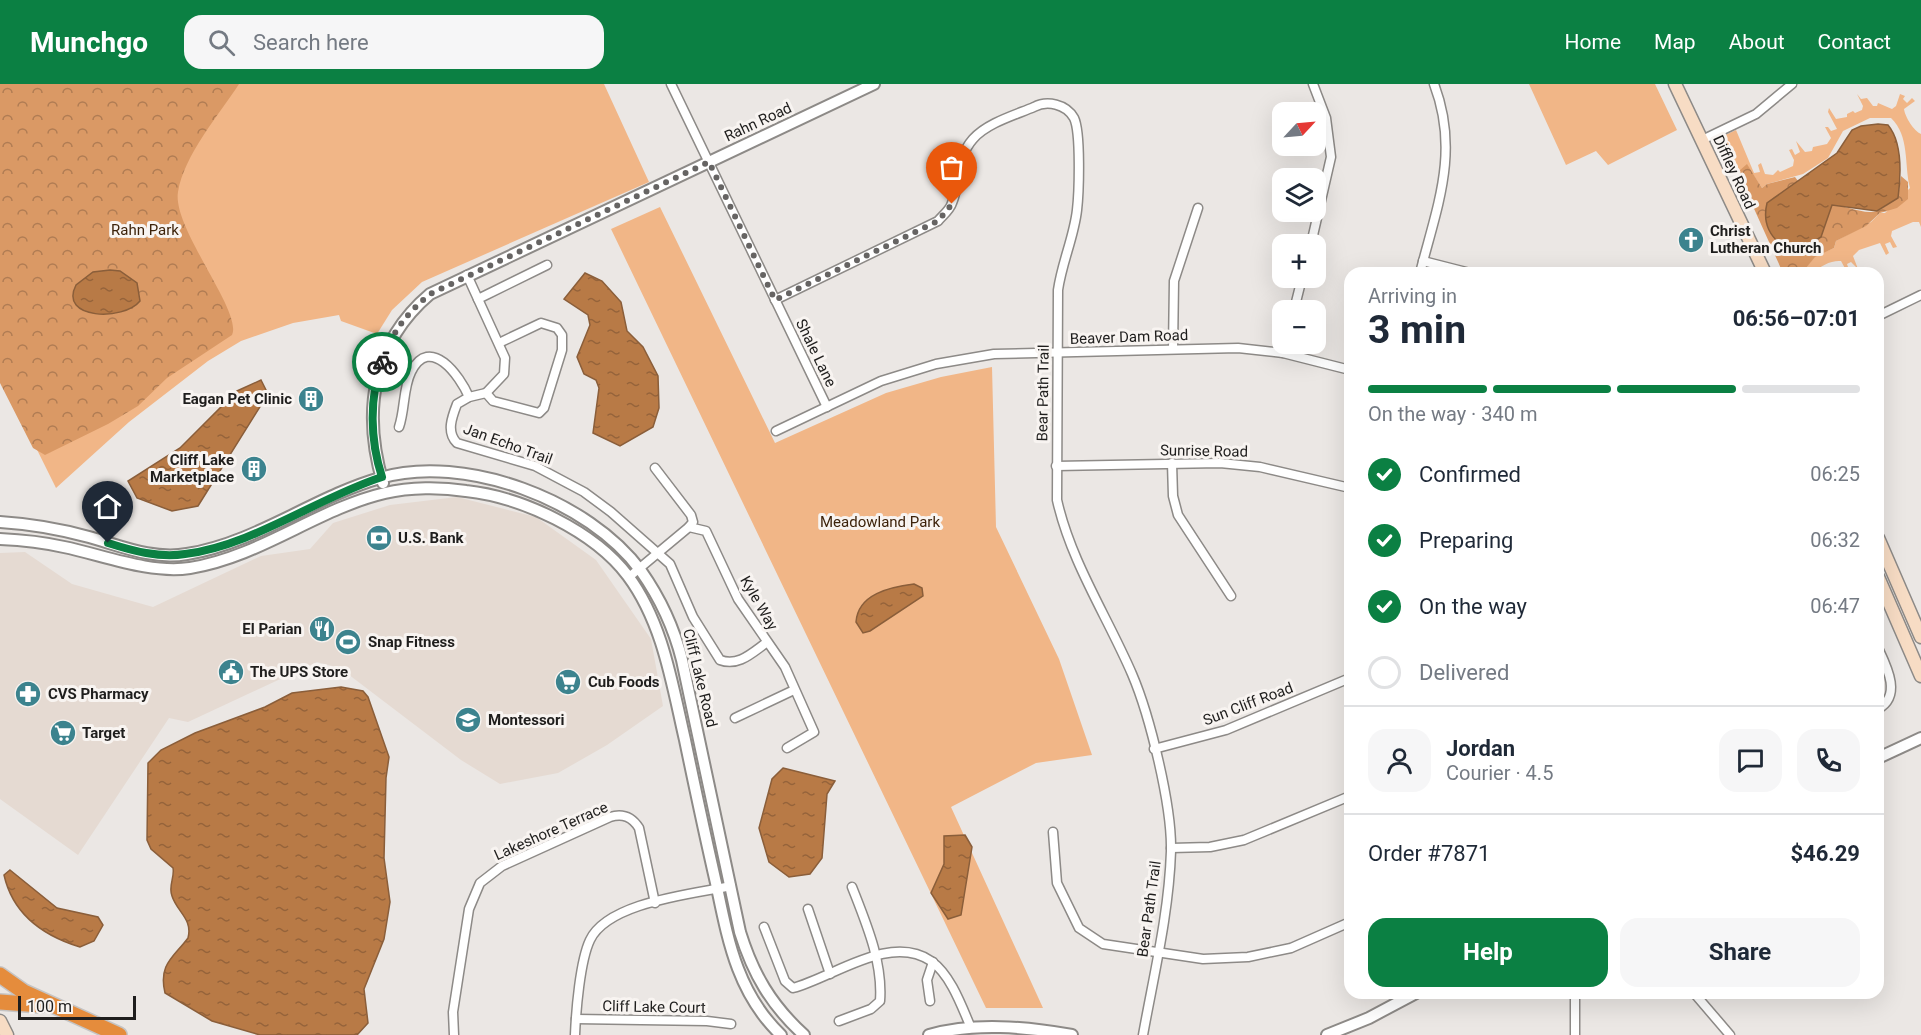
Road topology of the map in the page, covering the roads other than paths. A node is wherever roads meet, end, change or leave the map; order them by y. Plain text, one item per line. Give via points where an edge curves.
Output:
1 (671, 84) edge
2 (874, 84) edge
3 (1313, 84) edge
4 (1434, 84) edge
5 (1675, 84) edge
6 (1792, 84) edge
7 (1702, 140) junction
8 (709, 162) junction
9 (1198, 208) dead end
10 (1313, 234) edge
11 (1423, 261) junction
12 (547, 265) dead end
13 (1422, 267) edge
14 (1446, 267) edge
15 (1763, 267) edge
16 (467, 275) junction
17 (1921, 295) edge
18 (478, 299) junction
19 (775, 300) junction
20 (1884, 313) edge
21 (499, 343) junction
22 (1173, 349) junction
23 (1057, 352) junction
24 (1272, 352) edge
25 (1287, 354) edge
26 (1344, 368) edge
27 (486, 393) junction
28 (469, 397) junction
29 (827, 407) junction
30 (399, 427) dead end
31 (776, 431) dead end
32 (1172, 463) junction
33 (1056, 466) junction
34 (655, 468) dead end
35 (382, 477) junction
36 (1344, 487) edge
37 (386, 493) junction
38 (0, 522) edge
39 (689, 527) junction
40 (0, 539) edge
41 (1884, 552) edge
42 (658, 555) junction
43 (640, 569) junction
44 (628, 577) junction
45 (1884, 591) edge
46 (1231, 596) dead end
47 (1921, 637) edge
48 (766, 643) junction
49 (1884, 659) edge
50 (1921, 676) edge
51 (1344, 681) edge
52 (794, 690) junction
53 (1884, 706) edge
54 (735, 718) dead end
55 (1921, 738) edge
56 (787, 748) dead end
57 (1154, 749) junction
58 (1884, 755) edge
59 (1344, 798) edge
60 (1053, 832) dead end
61 (1171, 848) junction
62 (731, 886) junction
63 (852, 887) dead end
64 (717, 889) junction
65 (655, 903) junction
66 (808, 909) dead end
67 (1344, 925) edge
68 (764, 927) dead end
69 (1157, 953) junction
70 (875, 956) junction
71 (933, 962) junction
72 (831, 974) junction
73 (0, 975) edge
74 (1405, 999) edge
75 (1575, 999) edge
76 (1699, 999) edge
77 (930, 1001) dead end
78 (0, 1002) edge
79 (57, 1008) junction
80 (576, 1019) junction
81 (839, 1021) dead end
82 (0, 1022) edge
83 (731, 1024) dead end
84 (971, 1028) junction
85 (7, 1035) edge
86 (118, 1035) edge
87 (454, 1035) edge
88 (575, 1035) edge
89 (781, 1035) edge
90 (804, 1035) edge
91 (929, 1035) edge
92 (1072, 1035) edge
93 (1143, 1035) edge
94 (1327, 1035) edge
95 (1575, 1035) edge
96 (1730, 1035) edge

1 - 8 street, Shale Lane
2 - 8 street, Rahn Road
3 - 10 street via 1326,118 1331,157
4 - 11 street via 1447,131 1446,172
5 - 7 main road, Diffley Road
6 - 7 street via 1756,114
7 - 15 main road, Diffley Road
8 - 16 street, Rahn Road
8 - 19 street, Shale Lane
9 - 22 street via 1174,281
11 - 13 street
11 - 14 street
12 - 18 street
16 - 18 street
16 - 35 street, Rahn Road via 430,294 414,308 388,344 374,395 373,425
17 - 20 street
18 - 21 street
19 - 23 street, Bear Path Trail via 938,221 952,204 960,159 973,138 1049,103 1074,118 1079,186 1077,212 1061,267
19 - 29 street, Shale Lane
21 - 27 street via 506,358 504,374
21 - 27 street via 541,323 557,328 563,341 544,408 539,413 493,401
22 - 23 street, Beaver Dam Road
22 - 24 street, Beaver Dam Road
23 - 29 street, Beaver Dam Road via 994,354 936,364 881,381
23 - 33 street, Bear Path Trail
25 - 26 street, Beaver Dam Road
27 - 28 street
28 - 30 street via 447,365 428,357 419,361 410,374
28 - 42 street, Jan Echo Trail via 456,404 450,432 457,443 535,466 584,492
29 - 31 street, Beaver Dam Road
32 - 33 street, Sunrise Road
32 - 36 street, Sunrise Road via 1260,467
32 - 46 street via 1178,514
33 - 57 street, Bear Path Trail via 1057,500 1064,530 1133,676
34 - 39 street via 691,515 693,522
35 - 37 street, Rahn Road
35 - 38 street, Cliff Lake Road via 231,543 184,555 159,555 54,529
35 - 43 street, Cliff Lake Road via 435,470 498,480 533,492 586,521
37 - 40 street, Cliff Lake Road via 345,506 244,553 184,568 154,567 29,540
37 - 44 street, Cliff Lake Road via 438,488 501,497 537,511 591,542
39 - 42 street
39 - 48 street, Kyle Way via 701,528 710,535 738,599
41 - 47 main road
42 - 43 street
42 - 48 street, Jan Echo Trail via 670,564 693,617 720,660 733,663
43 - 44 street
43 - 62 street, Cliff Lake Road via 657,595 677,640
44 - 64 street, Cliff Lake Road via 661,639
45 - 50 main road
48 - 52 street, Kyle Way via 774,649
49 - 53 street via 1892,690
51 - 57 street, Sun Cliff Road via 1226,730
52 - 54 street
52 - 56 street, Kyle Way via 814,732
55 - 58 street
57 - 61 street, Bear Path Trail
59 - 61 street via 1244,840 1210,847
60 - 69 street via 1057,883 1079,928 1103,944
61 - 69 street, Bear Path Trail via 1169,886
62 - 64 street
62 - 90 street, Cliff Lake Road via 750,963 777,1009
63 - 70 street
64 - 65 street
64 - 89 street, Cliff Lake Road via 737,971 750,998
65 - 80 street via 612,917 593,934 587,946
65 - 87 street, Lakeshore Terrace via 639,828 625,816 610,817 496,869 476,889 469,909 453,1012
66 - 72 street
67 - 69 street via 1291,948 1248,957 1203,959
68 - 72 street via 788,985 793,988
69 - 93 street, Bear Path Trail
70 - 71 street via 896,951
70 - 72 street
70 - 81 street via 880,1001 871,1009
71 - 77 street via 927,980
71 - 84 street
73 - 79 highway
74 - 94 street
75 - 95 street
76 - 96 street
78 - 79 highway
79 - 86 highway
80 - 83 street, Cliff Lake Court
80 - 88 street
82 - 85 main road
84 - 91 street
84 - 92 street via 1033,1028

